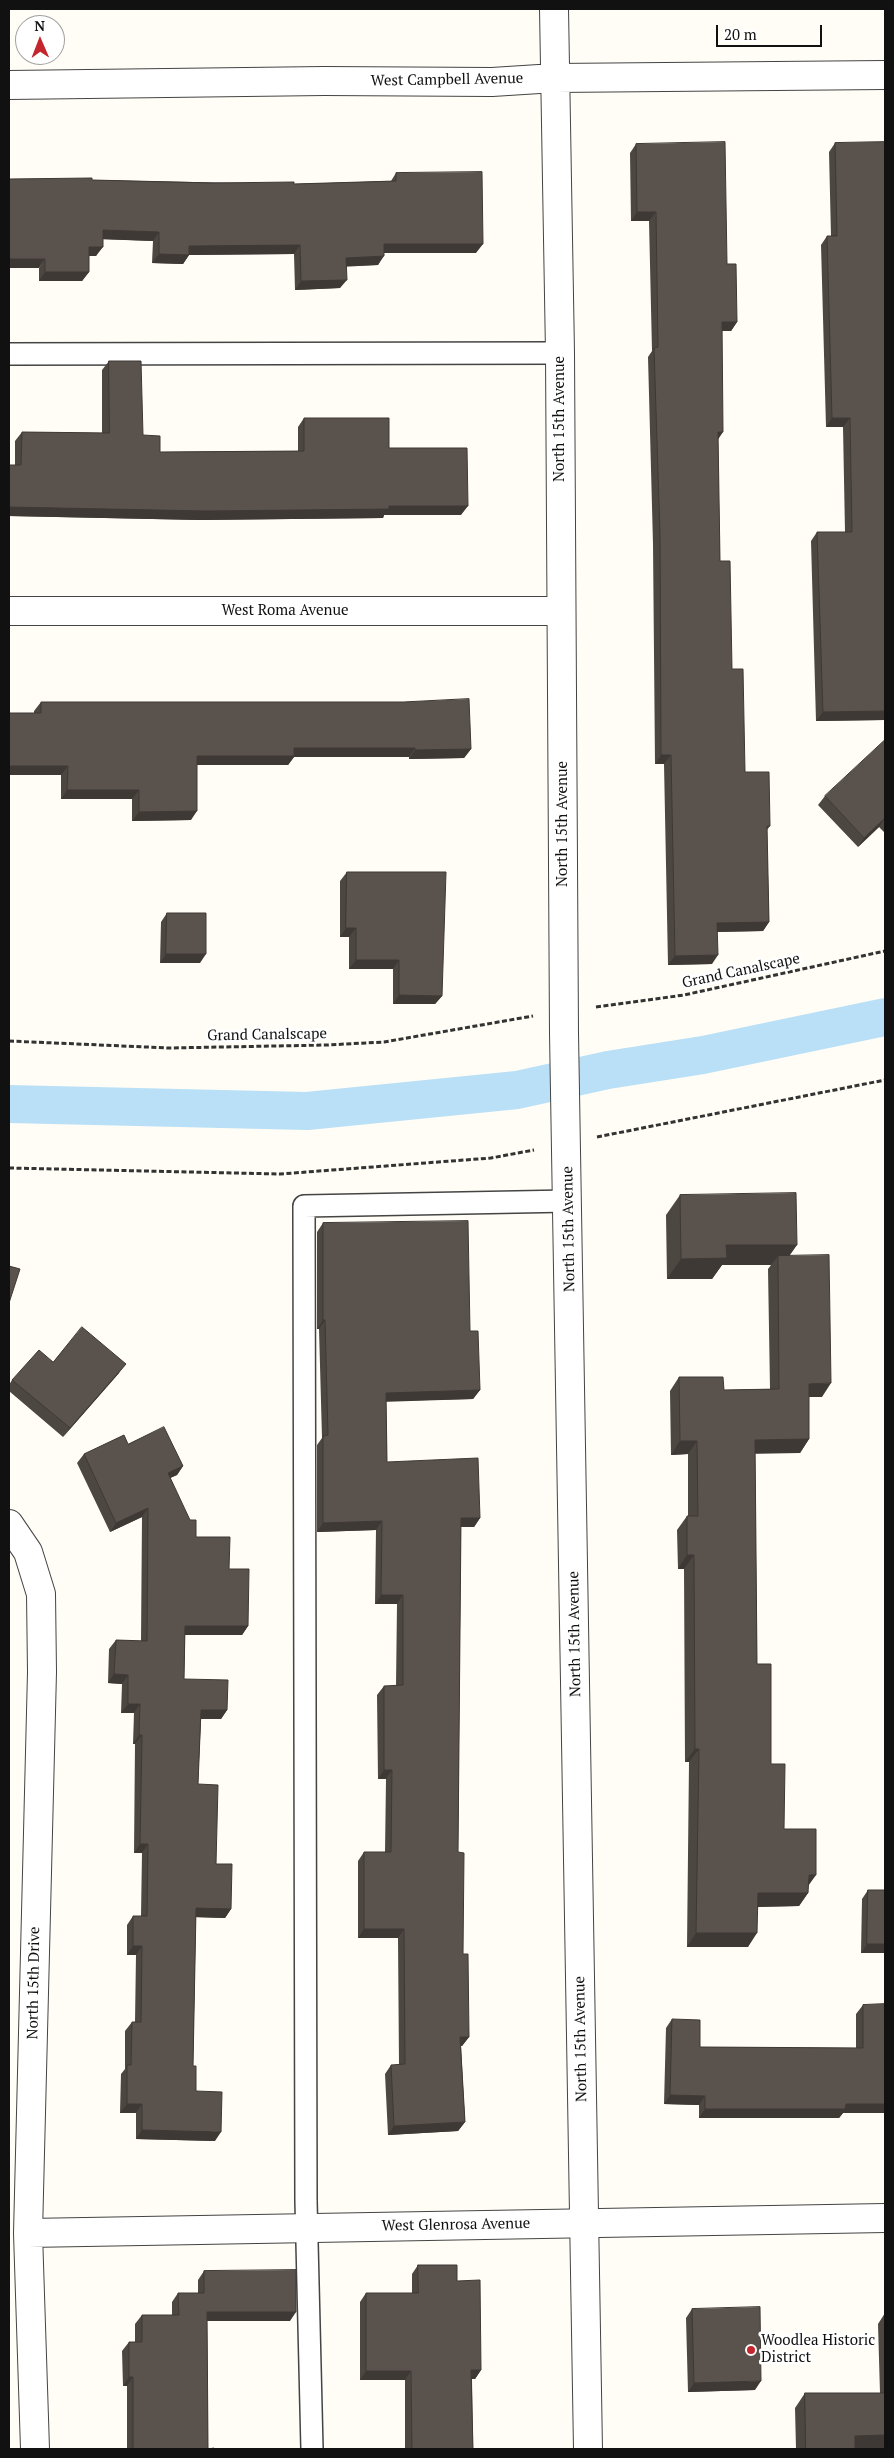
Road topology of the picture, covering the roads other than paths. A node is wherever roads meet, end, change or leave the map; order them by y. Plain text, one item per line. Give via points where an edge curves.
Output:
1 (554, 9) edge
2 (885, 76) edge
3 (555, 78) junction
4 (9, 85) edge
5 (560, 353) junction
6 (9, 354) edge
7 (9, 611) edge
8 (561, 612) junction
9 (569, 1201) junction
10 (9, 1524) edge
11 (885, 2218) edge
12 (583, 2222) junction
13 (307, 2228) junction
14 (28, 2233) junction
15 (36, 2449) edge
16 (312, 2449) edge
17 (588, 2449) edge

1 - 3 street, North 15th Avenue
2 - 3 street, West Campbell Avenue
3 - 4 street, West Campbell Avenue via 492,82
3 - 5 street, North 15th Avenue
5 - 6 lane
5 - 8 street, North 15th Avenue
7 - 8 street, West Roma Avenue
8 - 9 street, North 15th Avenue via 564,1033
9 - 12 street, North 15th Avenue
9 - 13 lane via 304,1206
10 - 14 street, North 15th Drive via 28,1552 41,1594 42,1672
11 - 12 street, West Glenrosa Avenue
12 - 13 street, West Glenrosa Avenue
12 - 17 street, North 15th Avenue
13 - 14 street, West Glenrosa Avenue
13 - 16 lane
14 - 15 street, North 15th Drive

